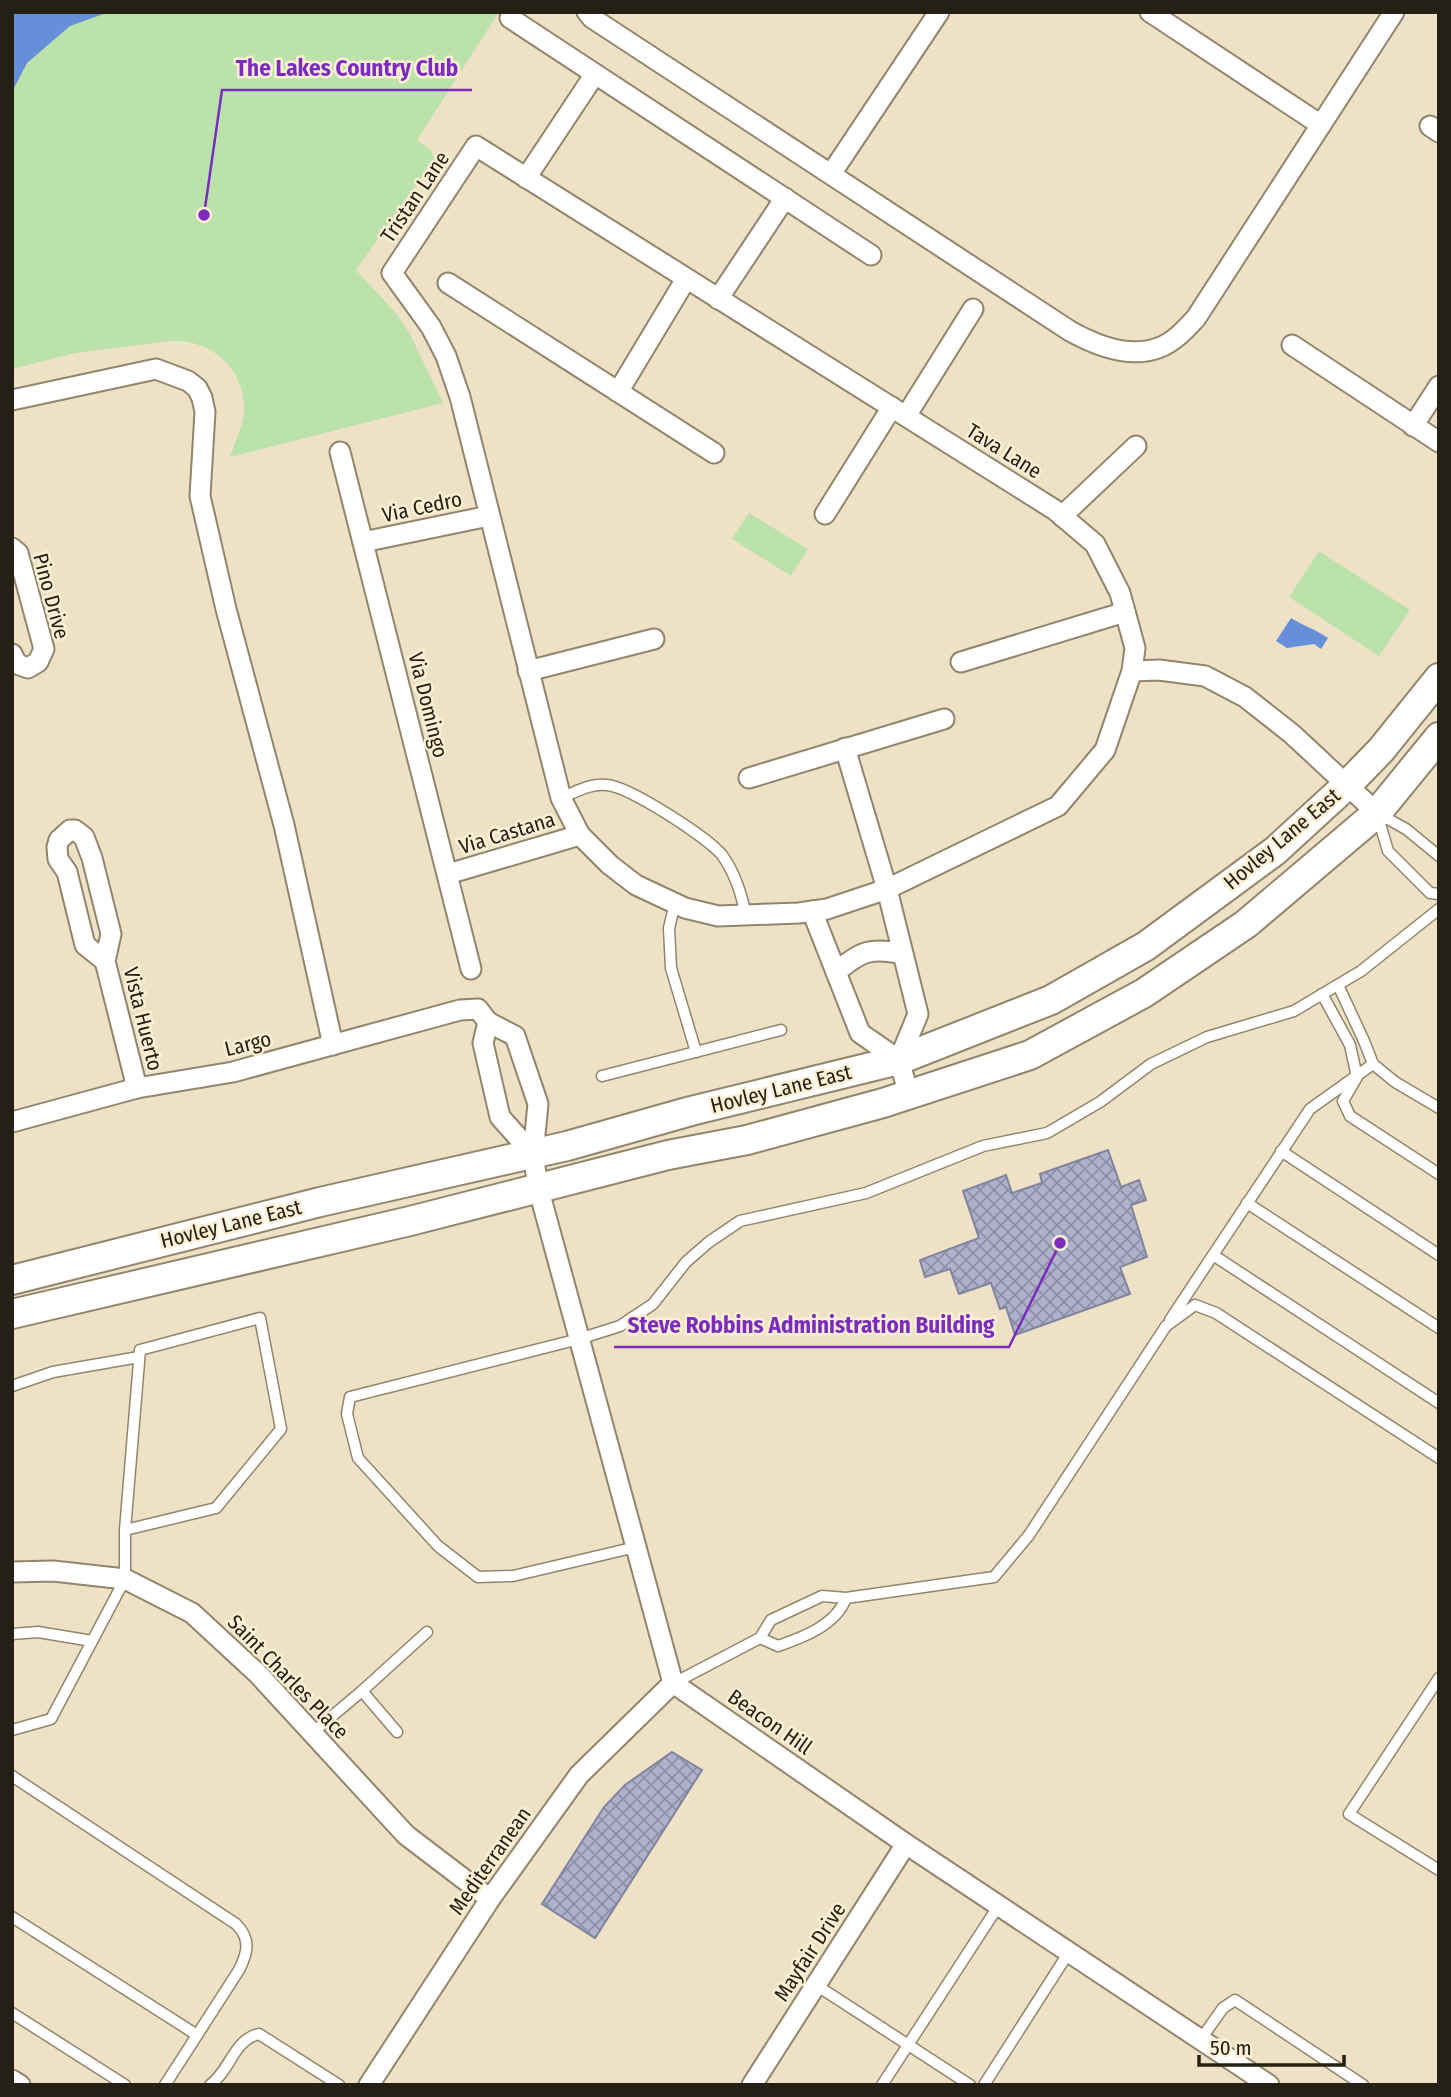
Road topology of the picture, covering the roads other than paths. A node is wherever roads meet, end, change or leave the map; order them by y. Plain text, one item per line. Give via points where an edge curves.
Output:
1 (587, 12) edge
2 (939, 12) edge
3 (1150, 12) edge
4 (1394, 12) edge
5 (510, 18) dead end
6 (595, 74) junction
7 (1321, 125) junction
8 (476, 146) joint
9 (831, 174) junction
10 (526, 178) junction
11 (785, 198) junction
12 (871, 255) dead end
13 (392, 273) joint
14 (686, 279) junction
15 (448, 283) dead end
16 (718, 299) junction
17 (973, 309) dead end
18 (1292, 345) dead end
19 (1439, 386) edge
20 (618, 392) junction
21 (12, 400) edge
22 (899, 412) junction
23 (1413, 426) junction
24 (1439, 442) edge
25 (1136, 446) dead end
26 (340, 452) dead end
27 (714, 453) dead end
28 (825, 514) dead end
29 (489, 516) junction
30 (1062, 516) junction
31 (363, 542) junction
32 (12, 548) edge
33 (1125, 612) junction
34 (654, 639) dead end
35 (12, 654) edge
36 (961, 662) dead end
37 (528, 671) junction
38 (1132, 671) junction
39 (1439, 678) edge
40 (944, 719) dead end
41 (1439, 737) edge
42 (845, 748) junction
43 (748, 778) dead end
44 (1347, 785) junction
45 (561, 798) junction
46 (1377, 813) junction
47 (580, 835) junction
48 (1439, 856) edge
49 (448, 874) junction
50 (887, 889) junction
51 (1439, 894) edge
52 (675, 903) junction
53 (1439, 909) edge
54 (812, 911) junction
55 (746, 915) junction
56 (903, 954) junction
57 (105, 961) junction
58 (471, 969) dead end
59 (836, 972) junction
60 (1338, 985) junction
61 (1322, 994) junction
62 (488, 1021) junction
63 (781, 1030) dead end
64 (332, 1045) junction
65 (696, 1052) junction
66 (899, 1060) junction
67 (1373, 1064) junction
68 (602, 1076) dead end
69 (1357, 1077) junction
70 (137, 1088) junction
71 (909, 1095) junction
72 (1439, 1108) edge
73 (12, 1122) edge
74 (1281, 1151) junction
75 (533, 1154) junction
76 (1439, 1174) edge
77 (538, 1187) junction
78 (1247, 1203) junction
79 (1213, 1255) junction
80 (1439, 1255) edge
81 (12, 1280) edge
82 (12, 1314) edge
83 (1166, 1326) junction
84 (1439, 1328) edge
85 (579, 1339) junction
86 (139, 1357) junction
87 (12, 1386) edge
88 (1439, 1403) edge
89 (1439, 1458) edge
90 (125, 1530) junction
91 (636, 1547) junction
92 (12, 1572) edge
93 (125, 1578) junction
94 (846, 1598) junction
95 (427, 1632) dead end
96 (12, 1634) edge
97 (760, 1638) junction
98 (92, 1641) junction
99 (1439, 1678) edge
100 (673, 1683) junction
101 (362, 1692) junction
102 (12, 1730) edge
103 (397, 1732) dead end
104 (312, 1733) junction
105 (12, 1776) edge
106 (906, 1844) junction
107 (1439, 1870) edge
108 (490, 1899) junction
109 (999, 1905) junction
110 (12, 1917) edge
111 (1069, 1952) junction
112 (816, 1985) junction
113 (12, 2013) edge
114 (197, 2035) junction
115 (1200, 2039) junction
116 (908, 2045) junction
117 (12, 2080) edge
118 (20, 2085) edge
119 (125, 2085) edge
120 (165, 2085) edge
121 (210, 2085) edge
122 (339, 2085) edge
123 (369, 2085) edge
124 (751, 2085) edge
125 (882, 2085) edge
126 (970, 2085) edge
127 (984, 2085) edge
128 (1269, 2085) edge
129 (1363, 2085) edge

1 - 9 street
2 - 9 street
3 - 7 street
4 - 7 street
5 - 6 street
6 - 10 street
6 - 11 street
7 - 9 street via 1196,318 1158,349 1140,351 1092,344
8 - 10 street, Tava Lane
8 - 13 street, Tristan Lane
10 - 14 street, Tava Lane
11 - 12 street
11 - 16 street
13 - 29 street, Tava Lane via 446,356
14 - 16 street, Tava Lane
14 - 20 street
15 - 20 street
16 - 22 street, Tava Lane
17 - 22 street
18 - 23 street
19 - 23 street
20 - 27 street
21 - 64 street via 156,369 197,388 205,412 200,496 284,825
22 - 28 street
22 - 30 street, Tava Lane
23 - 24 street
25 - 30 street
26 - 31 street, Via Domingo
29 - 31 street, Via Cedro
29 - 37 street, Tava Lane
30 - 33 street, Tava Lane via 1095,544
31 - 49 street, Via Domingo
32 - 35 street, Pino Drive via 18,553 44,649 38,662 28,668 17,664
33 - 36 street
33 - 38 street, Tava Lane via 1135,648
34 - 37 street
37 - 45 street, Tava Lane
38 - 44 street via 1205,676 1245,697
38 - 50 street, Tava Lane via 1105,750 1058,806
39 - 44 main road, Hovley Lane East
40 - 42 street
41 - 46 main road, Hovley Lane East
42 - 43 street
42 - 50 street
44 - 46 street
44 - 66 main road, Hovley Lane East via 1275,851 1146,946 1051,1000
45 - 47 street, Tava Lane
45 - 55 lane via 592,785 637,794 719,852 737,882
46 - 48 lane
46 - 51 lane via 1388,851 1430,893
46 - 71 main road, Hovley Lane East via 1246,924 1144,993 1030,1055
47 - 49 street, Via Castana
47 - 52 street, Tava Lane via 636,885
49 - 58 street, Via Domingo
50 - 54 street, Tava Lane
50 - 56 street
52 - 55 street, Tava Lane via 718,916
52 - 65 lane via 669,928 671,968
53 - 60 lane
54 - 55 street, Tava Lane
54 - 59 street
56 - 59 street via 871,950
56 - 66 street via 918,1014
57 - 57 street, Vista Huerto via 111,934 92,858 84,837 70,830 59,840 58,859 67,872 86,945
57 - 70 street, Vista Huerto
59 - 66 street via 860,1033
60 - 61 lane
60 - 67 lane
61 - 69 lane via 1350,1045
61 - 85 lane via 1294,1011 1207,1037 1151,1064 1047,1133 983,1146 866,1193 740,1221 686,1262 653,1304 620,1326
62 - 64 street, Largo via 478,1009 460,1010
62 - 75 street via 483,1043 500,1117
62 - 75 street, Largo via 515,1036 538,1104
63 - 65 lane
64 - 70 street, Largo via 233,1072
65 - 68 lane
66 - 71 street
66 - 75 main road, Hovley Lane East
67 - 69 lane
67 - 72 lane
69 - 74 lane via 1310,1109
69 - 76 lane via 1343,1101 1350,1116
70 - 73 street, Largo
71 - 77 main road, Hovley Lane East via 747,1140
74 - 78 lane
74 - 80 lane
75 - 77 street, Largo
75 - 81 main road, Hovley Lane East
77 - 82 main road, Hovley Lane East
77 - 85 street
78 - 79 lane
78 - 84 lane
79 - 83 lane
79 - 88 lane
83 - 89 lane via 1195,1305 1216,1313
83 - 94 lane via 1029,1535 995,1577
85 - 91 street
85 - 91 lane via 350,1397 346,1414 358,1458 438,1546 478,1577 513,1576
86 - 87 lane via 53,1372
86 - 90 lane
86 - 90 lane via 140,1350 260,1318 281,1429 216,1508
90 - 93 lane
91 - 100 street
92 - 93 street, Saint Charles Place
93 - 98 lane
93 - 104 street, Saint Charles Place via 192,1613 258,1674
94 - 97 lane via 822,1596 771,1620
94 - 97 lane via 841,1612 805,1637 778,1646
95 - 101 lane
96 - 98 lane via 38,1632
97 - 100 lane
98 - 102 lane via 51,1719
99 - 107 lane via 1349,1814
100 - 106 street, Beacon Hill
100 - 108 street, Mediterranean via 579,1775
101 - 103 lane
101 - 104 lane
104 - 108 street, Saint Charles Place via 406,1835
105 - 114 lane via 244,1932 246,1957
106 - 109 street, Beacon Hill
106 - 112 street, Mayfair Drive
108 - 123 street, Mediterranean
109 - 111 street, Beacon Hill
109 - 116 lane
110 - 114 lane
111 - 115 street, Beacon Hill
111 - 127 lane
112 - 116 lane
112 - 124 street, Mayfair Drive
113 - 119 lane
114 - 120 lane
115 - 128 street, Beacon Hill
115 - 129 lane via 1223,2007 1235,2000
116 - 125 lane
116 - 126 lane
117 - 118 street
121 - 122 lane via 219,2079 244,2040 259,2034

